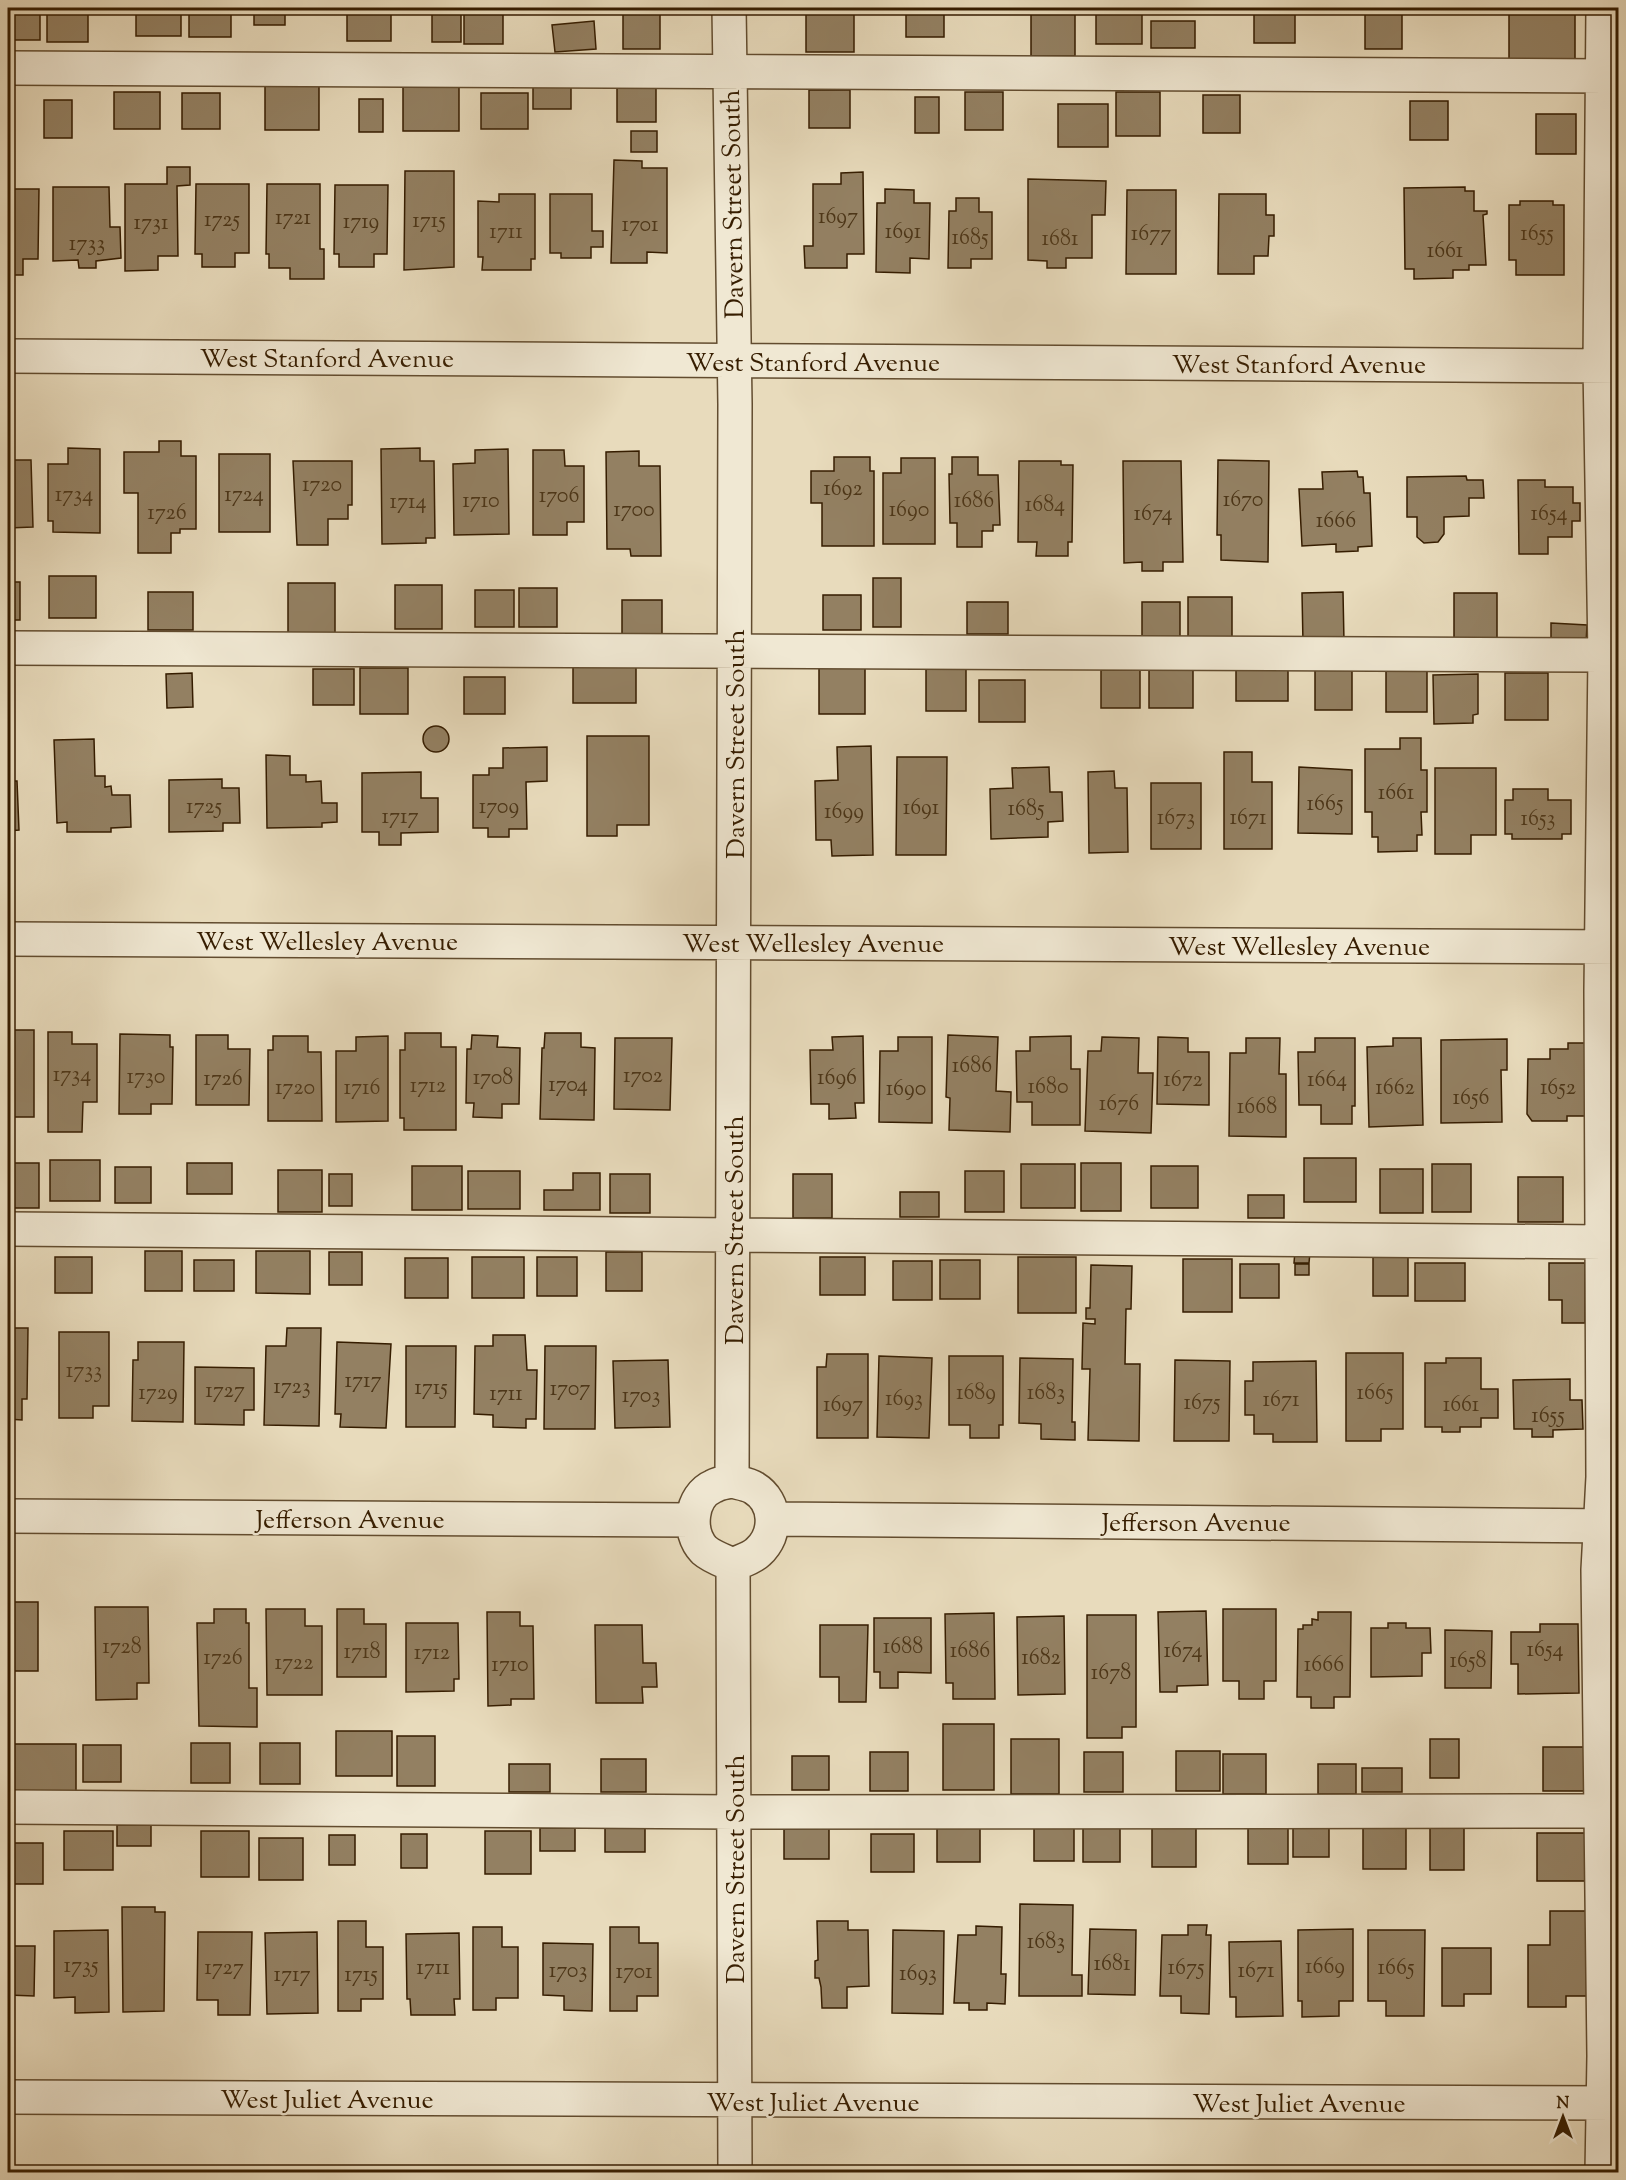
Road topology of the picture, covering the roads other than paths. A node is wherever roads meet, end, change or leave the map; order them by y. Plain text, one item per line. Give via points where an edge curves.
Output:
1 (729, 8) edge
2 (1603, 8) edge
3 (8, 68) edge
4 (730, 73) junction
5 (1604, 76) junction
6 (8, 356) edge
7 (734, 362) junction
8 (1609, 366) edge
9 (8, 648) edge
10 (735, 652) junction
11 (1605, 655) junction
12 (8, 939) edge
13 (735, 943) junction
14 (1610, 947) edge
15 (8, 1229) edge
16 (735, 1237) junction
17 (1602, 1242) junction
18 (732, 1481) junction
19 (8, 1516) edge
20 (773, 1519) junction
21 (692, 1521) junction
22 (1610, 1526) edge
23 (733, 1564) junction
24 (8, 1807) edge
25 (1600, 1811) junction
26 (735, 1812) junction
27 (8, 2097) edge
28 (735, 2102) junction
29 (1610, 2103) edge
30 (735, 2172) edge
31 (1602, 2172) edge

1 - 4 street, Davern Street South
2 - 5 street
3 - 4 street
4 - 5 street
4 - 7 street, Davern Street South
5 - 8 street
6 - 7 street, West Stanford Avenue
7 - 8 street, West Stanford Avenue
7 - 10 street, Davern Street South
8 - 11 street
9 - 10 street
10 - 11 street
10 - 13 street, Davern Street South
11 - 14 street
12 - 13 street, West Wellesley Avenue
13 - 14 street, West Wellesley Avenue
13 - 16 street, Davern Street South
14 - 17 street
15 - 16 street
16 - 17 street
16 - 18 street, Davern Street South
17 - 22 street
18 - 20 street via 760,1492
18 - 21 street via 712,1486 702,1495
19 - 21 street, Jefferson Avenue
20 - 22 street, Jefferson Avenue
20 - 23 street via 770,1536 758,1552
21 - 23 street via 705,1551
22 - 25 street via 1598,1570
23 - 26 street, Davern Street South
24 - 26 street
25 - 26 street
25 - 29 street
26 - 28 street, Davern Street South
27 - 28 street, West Juliet Avenue
28 - 29 street, West Juliet Avenue
28 - 30 street, Davern Street South
29 - 31 street

